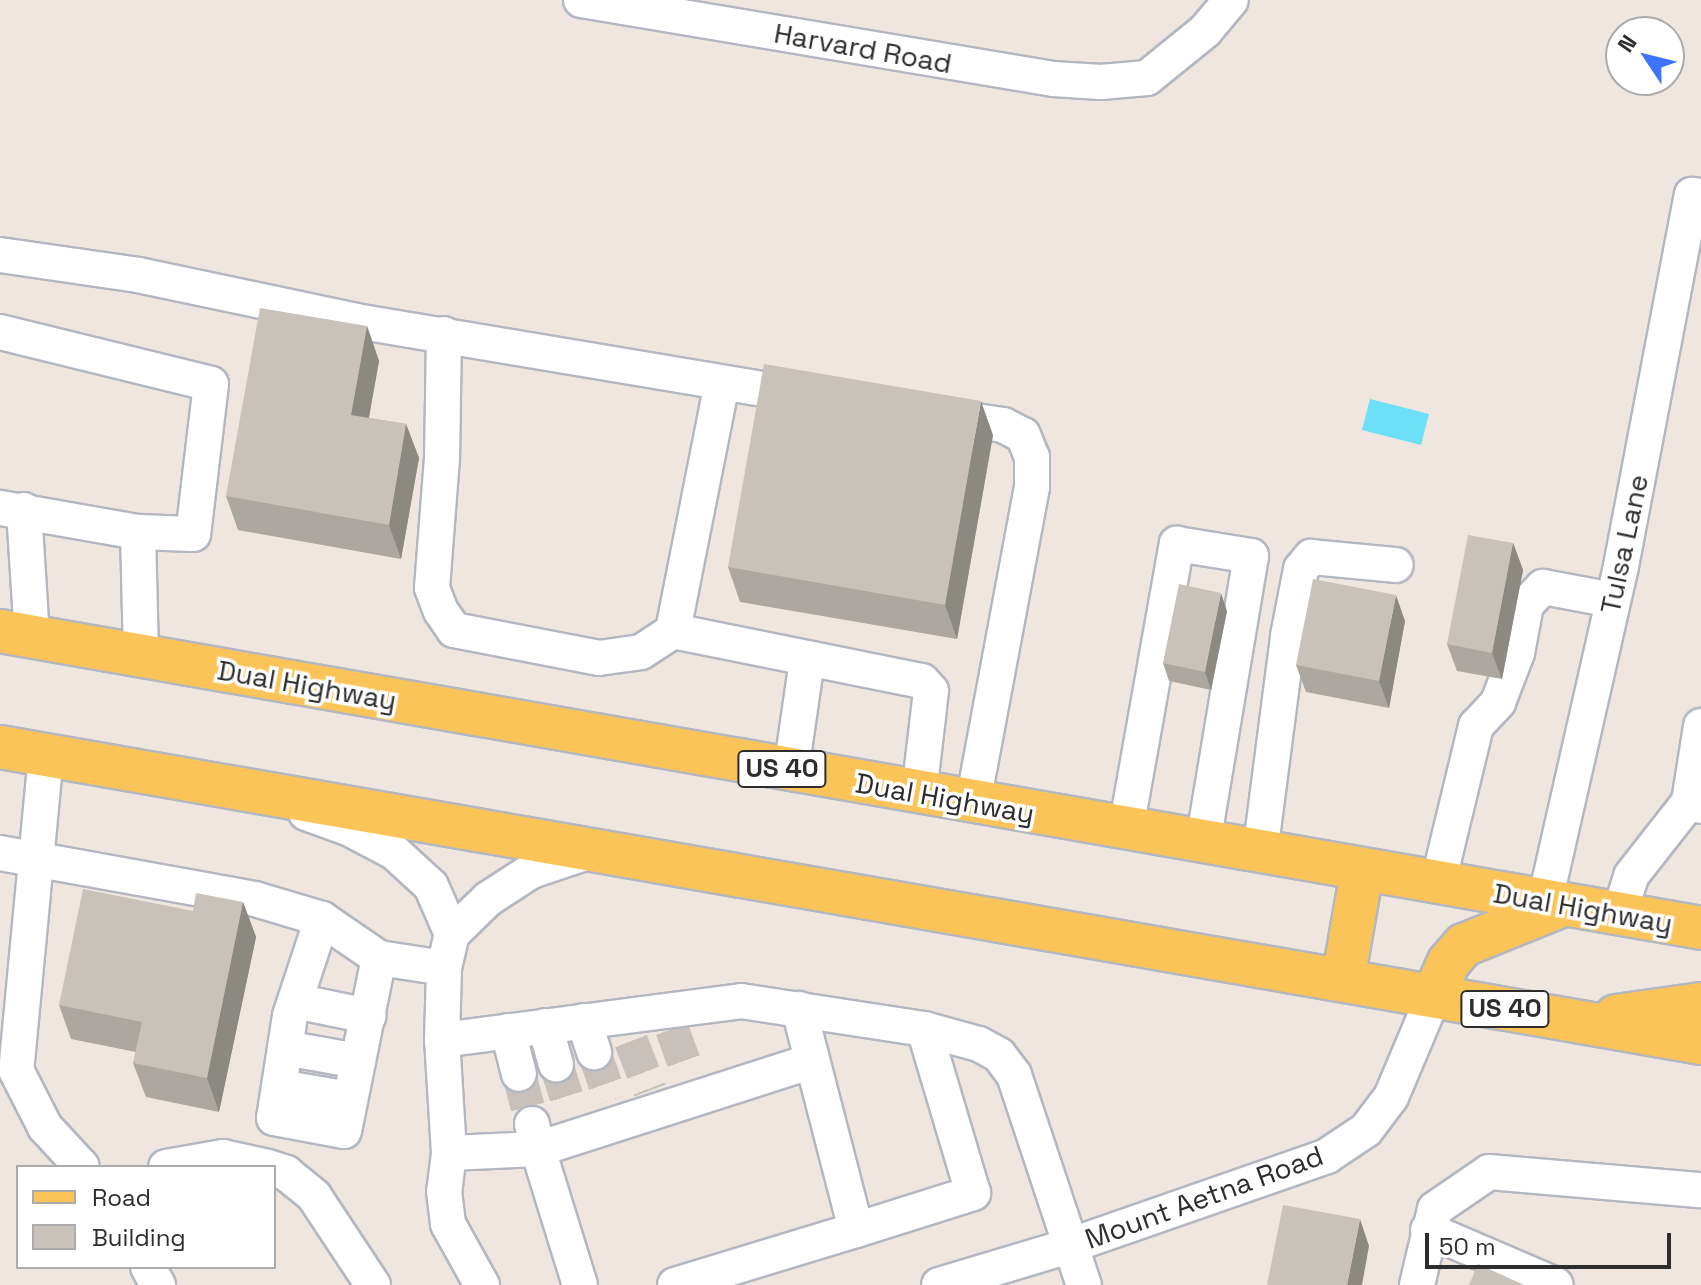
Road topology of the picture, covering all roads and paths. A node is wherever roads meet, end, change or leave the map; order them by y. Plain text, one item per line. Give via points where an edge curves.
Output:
1 (581, 0) edge
2 (1231, 0) edge
3 (1701, 196) edge
4 (0, 255) edge
5 (0, 332) edge
6 (444, 334) junction
7 (722, 383) junction
8 (837, 401) edge
9 (912, 412) edge
10 (12, 509) edge
11 (138, 532) junction
12 (1396, 565) dead end
13 (1613, 600) junction
14 (673, 631) junction
15 (16, 634) edge
16 (141, 656) junction
17 (807, 660) junction
18 (1701, 726) edge
19 (0, 747) edge
20 (46, 755) junction
21 (791, 771) junction
22 (249, 791) junction
23 (919, 793) junction
24 (973, 802) junction
25 (1695, 804) edge
26 (1126, 829) junction
27 (1203, 843) junction
28 (595, 850) junction
29 (0, 853) edge
30 (1260, 853) junction
31 (38, 859) junction
32 (1362, 871) junction
33 (1438, 883) junction
34 (1554, 902) junction
35 (1619, 914) junction
36 (322, 919) junction
37 (1701, 928) edge
38 (452, 934) junction
39 (379, 958) junction
40 (444, 968) junction
41 (1343, 980) junction
42 (1434, 995) junction
43 (295, 1001) junction
44 (1701, 1004) edge
45 (799, 1009) junction
46 (368, 1016) junction
47 (1575, 1022) junction
48 (545, 1026) junction
49 (924, 1029) junction
50 (508, 1031) junction
51 (442, 1040) junction
52 (285, 1048) junction
53 (1694, 1050) edge
54 (358, 1061) junction
55 (812, 1061) junction
56 (556, 1064) tunnel mouth
57 (519, 1074) tunnel mouth
58 (535, 1136) junction
59 (449, 1153) junction
60 (80, 1165) edge
61 (177, 1165) edge
62 (258, 1165) edge
63 (276, 1169) edge
64 (1701, 1190) edge
65 (856, 1230) junction
66 (1428, 1230) junction
67 (1069, 1246) junction
68 (373, 1285) edge
69 (482, 1285) edge
70 (580, 1285) edge
71 (675, 1285) edge
72 (939, 1285) edge
73 (1084, 1285) edge
74 (1417, 1285) edge
75 (1556, 1285) edge

1 - 2 street, Harvard Road via 1053,79 1101,82 1147,78 1205,31
3 - 13 street, Tulsa Lane via 1692,195
4 - 6 street via 138,275
5 - 11 street via 211,384 193,534
6 - 7 street
6 - 14 street via 432,588 454,630 599,658 641,652
7 - 8 street
7 - 14 street
9 - 24 street via 1003,425 1023,435 1032,457 1032,487
10 - 11 street
10 - 15 street
11 - 16 street
12 - 30 street via 1311,557 1301,569
13 - 33 street via 1543,587 1526,605 1517,653 1498,702 1476,726
13 - 34 street, Tulsa Lane
14 - 17 street
15 - 16 main road, Dual Highway / US 40
16 - 21 main road, Dual Highway / US 40
17 - 21 street
17 - 23 street via 922,681 930,687
18 - 25 street
19 - 20 main road, US 40
20 - 22 main road, US 40
20 - 31 street
21 - 23 main road, Dual Highway / US 40
22 - 28 main road, US 40
22 - 38 street via 348,828 394,852 431,886
23 - 24 main road, Dual Highway / US 40
24 - 26 main road, Dual Highway / US 40
25 - 35 street via 1631,876
26 - 27 main road, Dual Highway / US 40
26 - 27 street via 1177,544 1251,556
27 - 30 main road, Dual Highway / US 40
28 - 38 street via 531,871 488,899
28 - 41 main road, US 40
29 - 31 street
30 - 32 main road, Dual Highway / US 40
31 - 36 street via 255,899
31 - 60 street via 16,1070 45,1127
32 - 33 main road, Dual Highway / US 40
32 - 41 main road
33 - 34 main road, Dual Highway / US 40
34 - 35 main road, Dual Highway / US 40
34 - 42 main road via 1464,945 1449,962
35 - 37 main road, Dual Highway / US 40
36 - 39 street
36 - 43 street
38 - 40 street
39 - 40 street
39 - 46 street
40 - 51 street
41 - 42 main road, US 40
42 - 47 main road, US 40
42 - 67 street, Mount Aetna Road via 1391,1097 1366,1130 1327,1156
43 - 46 street
43 - 52 street
44 - 47 main road
45 - 48 street via 741,1001 589,1036
45 - 49 street
45 - 55 street
46 - 54 street
47 - 53 main road, US 40
48 - 50 street
48 - 56 street
49 - 65 street via 973,1193
49 - 67 street via 979,1044 999,1055 1014,1075
50 - 51 street
50 - 57 street
51 - 59 street
52 - 54 street
52 - 54 street via 274,1118 344,1131
55 - 58 street via 693,1088
55 - 65 street
58 - 59 street
58 - 70 street
59 - 69 street via 444,1191 448,1224
61 - 62 street via 223,1157
63 - 68 street via 314,1196
64 - 66 street via 1489,1172 1435,1209
65 - 71 street
66 - 74 street
66 - 75 street
67 - 72 street, Mount Aetna Road
67 - 73 street

